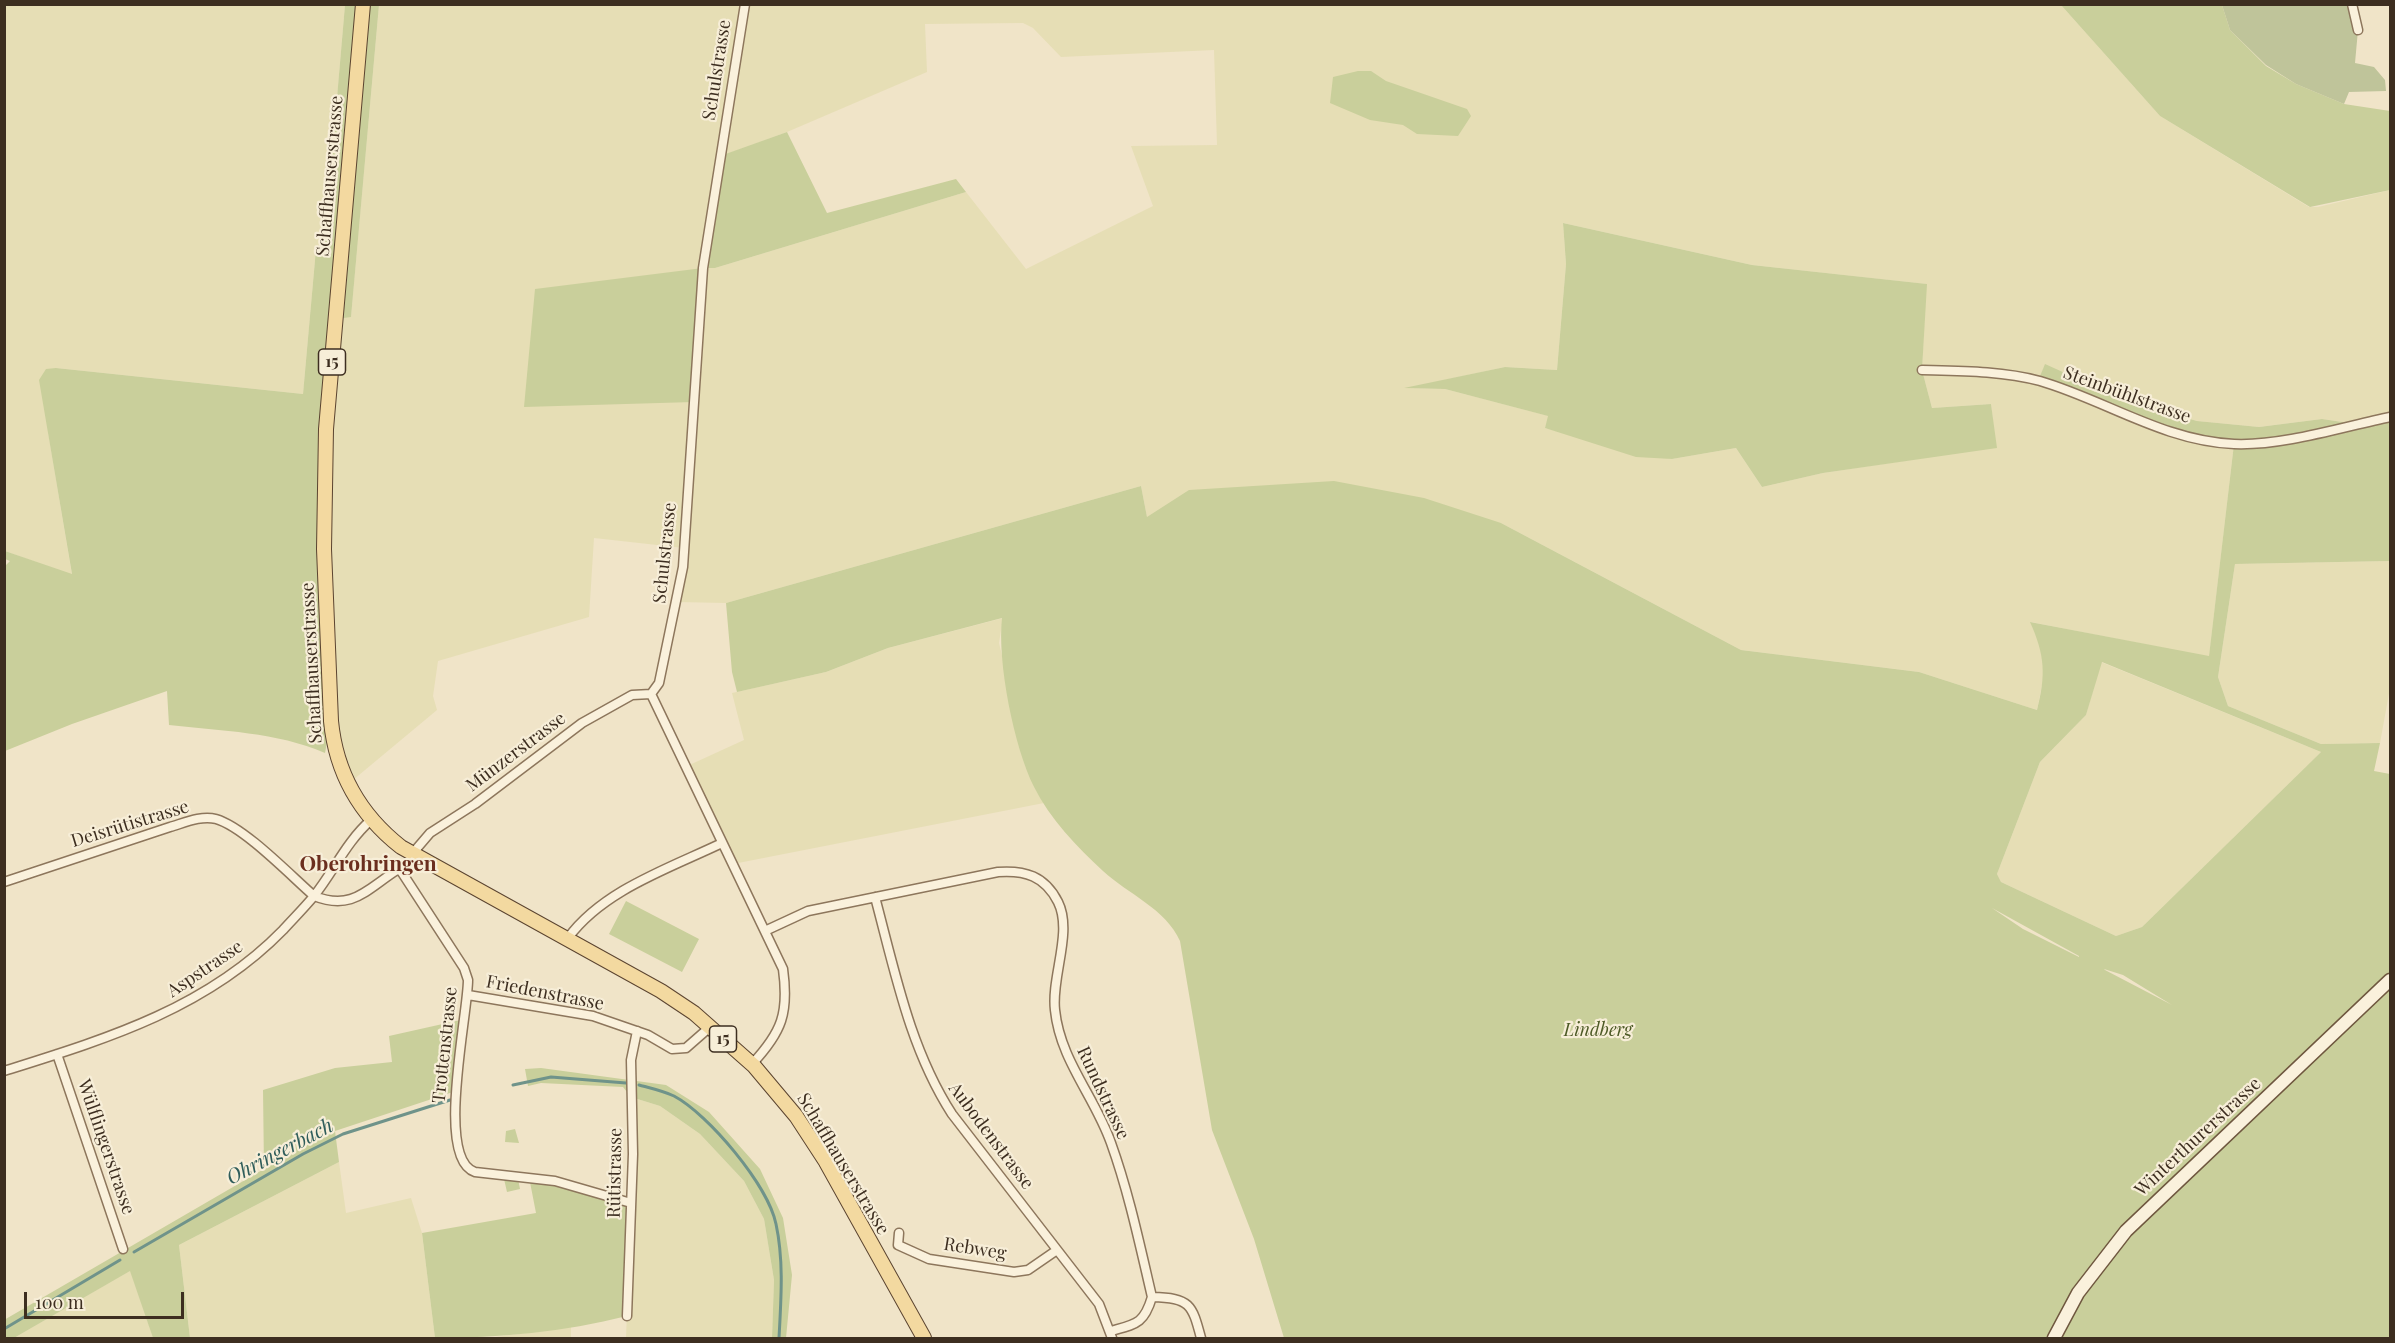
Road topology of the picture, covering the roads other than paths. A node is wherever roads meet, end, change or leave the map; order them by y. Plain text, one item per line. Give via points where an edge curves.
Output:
1 (363, 4) edge
2 (745, 4) edge
3 (2352, 4) edge
4 (2358, 30) dead end
5 (1923, 370) dead end
6 (2391, 417) edge
7 (651, 694) junction
8 (371, 820) junction
9 (722, 843) junction
10 (412, 854) junction
11 (4, 882) edge
12 (314, 896) junction
13 (875, 897) junction
14 (766, 930) junction
15 (568, 938) junction
16 (2391, 980) edge
17 (468, 995) junction
18 (710, 1027) junction
19 (637, 1031) junction
20 (57, 1054) junction
21 (752, 1064) junction
22 (4, 1071) edge
23 (631, 1203) junction
24 (899, 1233) dead end
25 (123, 1250) dead end
26 (1057, 1250) junction
27 (1152, 1297) junction
28 (627, 1316) dead end
29 (1112, 1335) edge
30 (924, 1338) edge
31 (1201, 1338) edge
32 (2054, 1338) edge

1 - 8 main road, Schaffhauserstrasse / 15 via 326,429 323,506 333,742 347,785
2 - 7 street, Schulstrasse via 703,268 683,567 659,683
3 - 4 street
5 - 6 street, Steinbühlstrasse via 1988,372 2038,381 2141,422 2234,444 2272,441
7 - 9 street
7 - 10 street, Münzerstrasse via 632,695 582,723 475,804 429,833
8 - 10 main road, Schaffhauserstrasse / 15
8 - 12 street, Aspstrasse via 352,838
9 - 14 street
9 - 15 street via 604,904 580,922
10 - 15 main road, Schaffhauserstrasse / 15
11 - 12 street, Deisrütistrasse via 196,819 214,818 231,826
12 - 17 street, Trottenstrasse via 345,903 401,871 464,968
12 - 20 street, Aspstrasse via 255,956 202,994 123,1033
13 - 14 street, Rundstrasse via 808,911
13 - 26 street, Aubodenstrasse via 915,1043 931,1082
13 - 27 street, Rundstrasse via 1020,871 1034,876 1051,891 1063,918 1054,992 1058,1030 1066,1056 1111,1143
14 - 21 street via 783,969 787,994 775,1037
15 - 18 main road, Schaffhauserstrasse / 15 via 661,991
16 - 32 main road, Winterthurerstrasse via 2126,1231 2078,1293
17 - 19 street, Friedenstrasse via 568,1010
17 - 23 street, Trottenstrasse via 454,1117 460,1160 467,1169 555,1181
18 - 19 street, Friedenstrasse via 686,1048 672,1049
18 - 21 main road, Schaffhauserstrasse / 15
19 - 23 street, Rütistrasse via 631,1060
20 - 22 street, Aspstrasse
20 - 25 street, Wülflingerstrasse
21 - 30 main road, Schaffhauserstrasse / 15 via 811,1138
23 - 28 street, Rütistrasse
24 - 26 street, Rebweg via 898,1245 929,1258 1014,1272 1028,1270
26 - 29 street, Aubodenstrasse via 1099,1304
27 - 29 street via 1147,1313 1137,1324
27 - 31 street via 1176,1298 1186,1303 1193,1310

